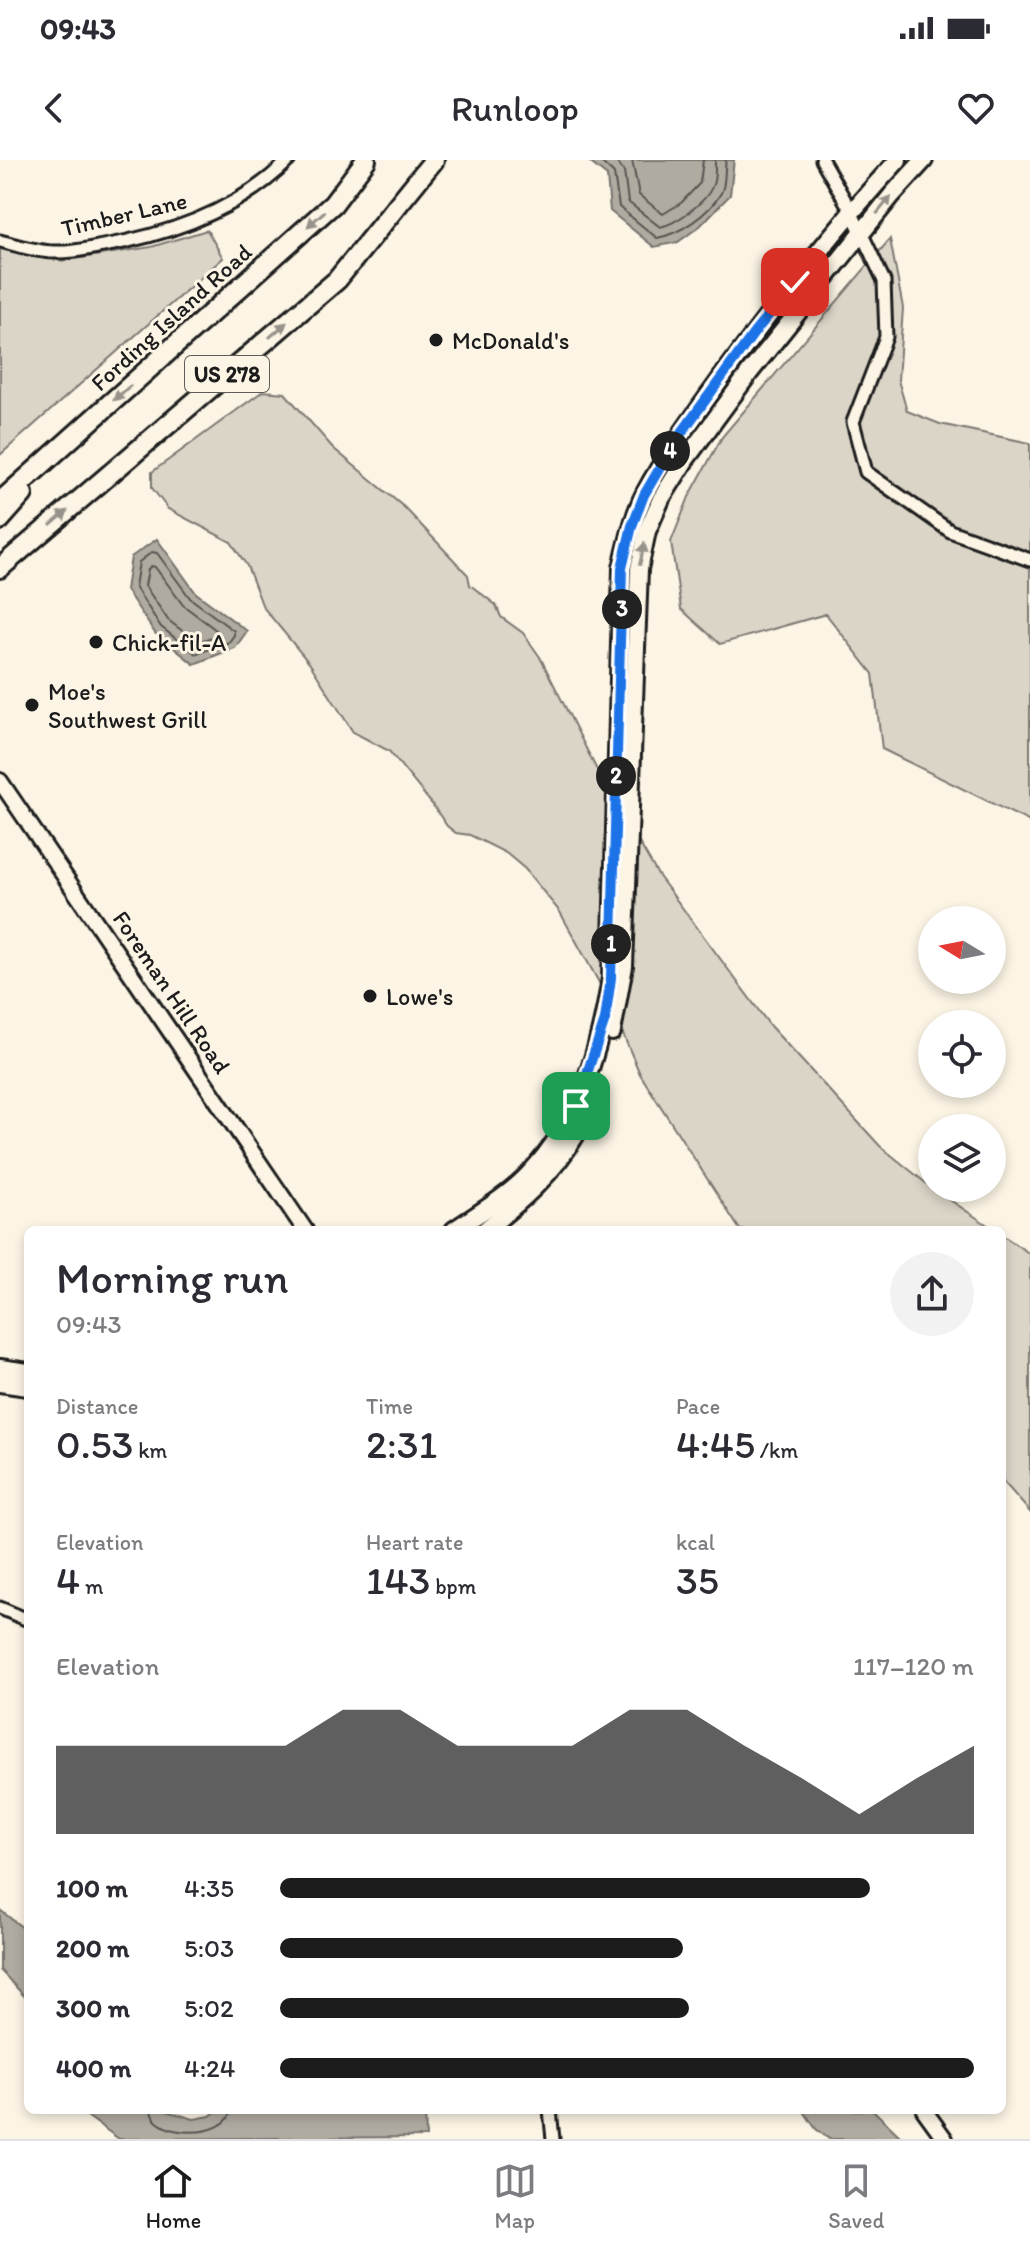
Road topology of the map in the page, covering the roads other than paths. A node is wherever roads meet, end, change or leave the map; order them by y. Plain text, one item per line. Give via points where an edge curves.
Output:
1 (289, 160) edge
2 (366, 160) edge
3 (434, 160) edge
4 (822, 160) edge
5 (898, 160) edge
6 (924, 160) edge
7 (851, 211) junction
8 (862, 233) junction
9 (0, 241) edge
10 (78, 431) junction
11 (0, 502) edge
12 (0, 520) edge
13 (1030, 560) edge
14 (0, 568) edge
15 (0, 781) edge
16 (302, 1226) edge
17 (460, 1226) edge
18 (490, 1226) edge
19 (0, 1368) edge
20 (24, 1371) edge
21 (0, 1383) edge
22 (24, 1386) edge
23 (0, 1608) edge
24 (24, 1618) edge
25 (550, 2114) edge
26 (927, 2114) edge
27 (553, 2139) edge
28 (945, 2139) edge

1 - 9 street, Timber Lane via 234,202 152,235 57,253
2 -> 10 highway, Fording Island Road / US 278 via 333,204
14 -> 3 highway, US 278 via 337,280
4 - 7 street
5 - 7 main road
8 -> 6 main road
7 - 8 street
7 - 17 main road via 675,442 632,526 622,568 611,978 605,1020 576,1106 557,1138 529,1174
8 - 13 street via 884,281 886,337 853,422 866,472 950,531
18 -> 8 main road via 556,1166 576,1134 619,1004 639,569 647,531 661,499 716,415
10 - 11 highway, Fording Island Road / US 278
10 - 12 highway
15 - 16 street, Foreman Hill Road
19 - 20 main road
21 - 22 main road
23 - 24 street
25 - 27 street
26 - 28 street

